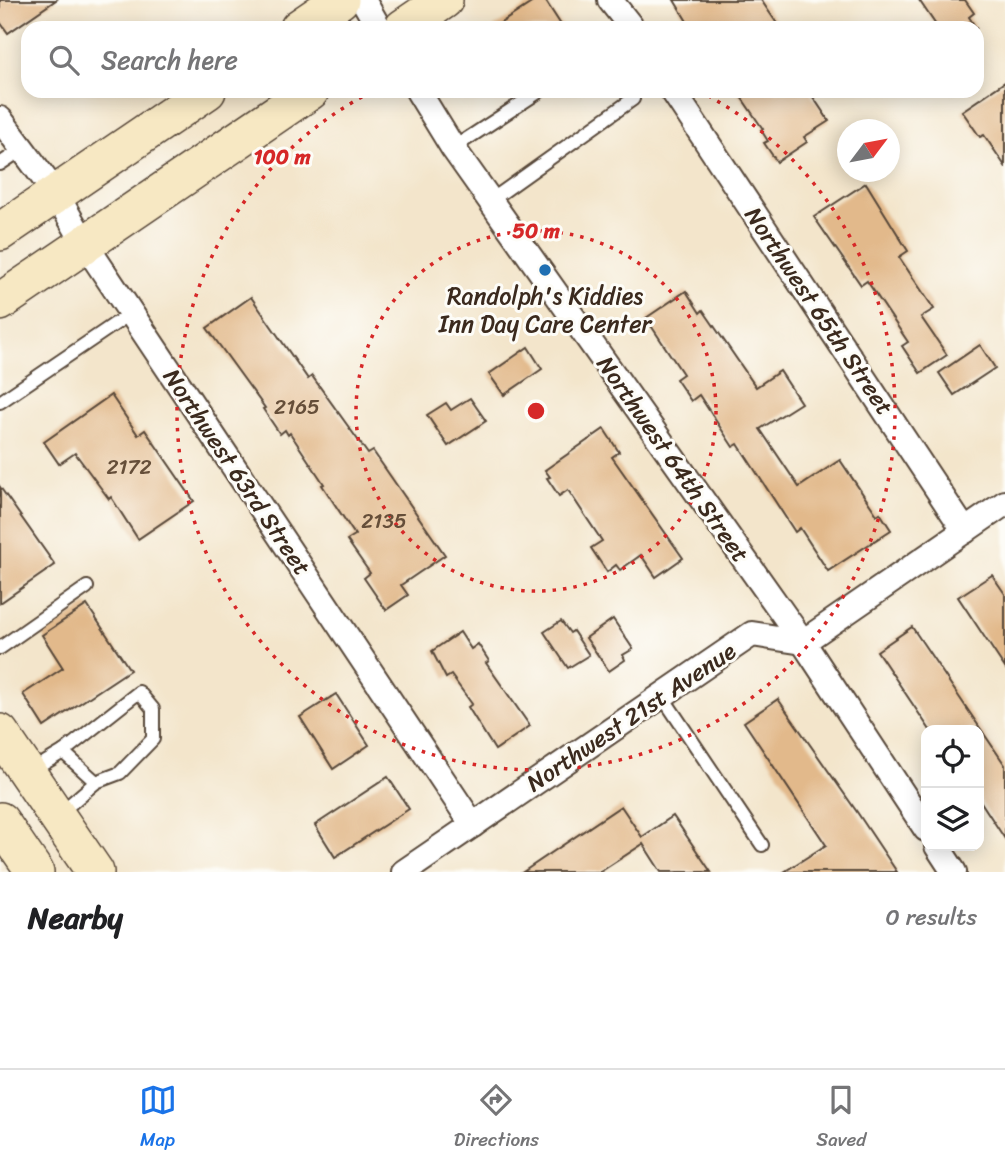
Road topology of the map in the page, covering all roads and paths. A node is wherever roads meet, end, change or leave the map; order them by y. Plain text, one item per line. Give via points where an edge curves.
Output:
1 (340, 0) edge
2 (363, 0) edge
3 (444, 0) edge
4 (610, 0) edge
5 (309, 21) edge
6 (375, 21) edge
7 (413, 21) edge
8 (626, 21) edge
9 (197, 98) edge
10 (300, 98) edge
11 (422, 98) edge
12 (529, 98) edge
13 (678, 98) edge
14 (633, 99) dead end
15 (0, 119) edge
16 (453, 148) junction
17 (21, 150) junction
18 (0, 164) edge
19 (56, 194) junction
20 (490, 201) junction
21 (0, 232) edge
22 (85, 244) junction
23 (0, 302) edge
24 (131, 313) junction
25 (0, 402) edge
26 (1005, 503) edge
27 (965, 531) junction
28 (87, 587) dead end
29 (803, 642) junction
30 (0, 648) edge
31 (662, 696) junction
32 (0, 733) edge
33 (63, 752) junction
34 (28, 772) junction
35 (96, 782) junction
36 (57, 816) junction
37 (0, 821) edge
38 (921, 821) edge
39 (473, 825) junction
40 (762, 845) dead end
41 (940, 851) edge
42 (35, 872) edge
43 (95, 872) edge
44 (404, 872) edge
45 (954, 872) edge

1 - 5 main road
2 - 6 street
3 - 7 main road
4 - 8 street
9 - 19 main road
10 - 22 main road
11 - 16 street, Northwest 64th Street
12 - 16 lane
13 - 27 street, Northwest 65th Street
14 - 20 lane
15 - 17 street, Northwest 63rd Street
16 - 20 street, Northwest 64th Street
17 - 18 lane
17 - 19 street, Northwest 63rd Street
19 - 21 main road
19 - 22 street, Northwest 63rd Street
20 - 29 street, Northwest 64th Street
22 - 23 main road
22 - 24 street, Northwest 63rd Street
24 - 25 lane
24 - 39 street, Northwest 63rd Street
26 - 27 street
27 - 29 street
28 - 30 lane
29 - 31 street, Northwest 21st Avenue via 752,634
29 - 38 street, Northwest 64th Street
31 - 39 street, Northwest 21st Avenue
31 - 40 lane
32 - 34 main road
33 - 34 lane
33 - 35 lane
33 - 35 lane via 139,692 153,709 153,739 120,773
34 - 36 main road
35 - 36 lane
36 - 43 main road
37 - 42 main road
39 - 44 street, Northwest 21st Avenue
41 - 45 street

